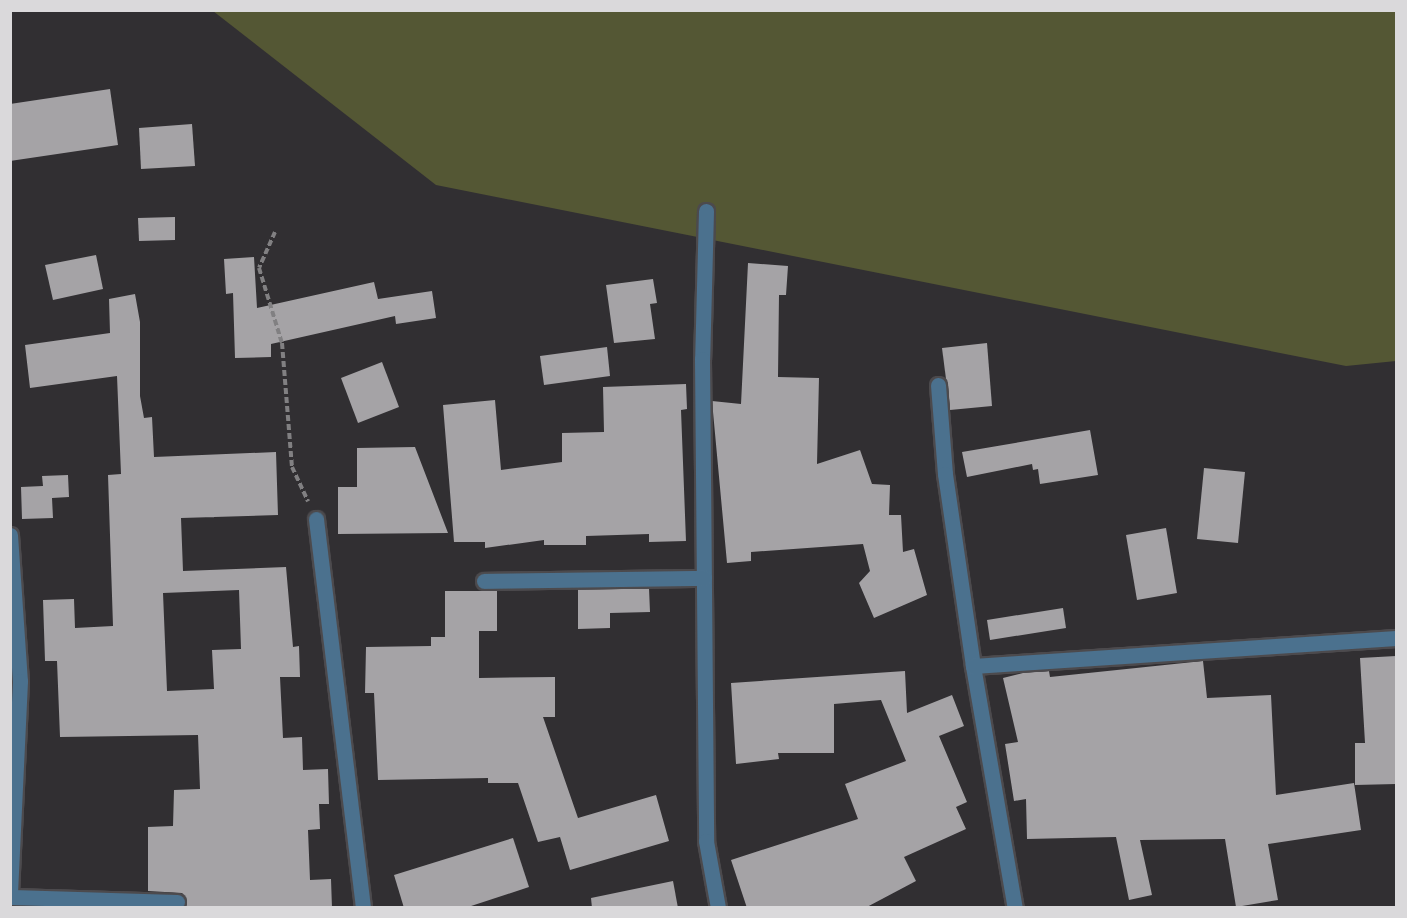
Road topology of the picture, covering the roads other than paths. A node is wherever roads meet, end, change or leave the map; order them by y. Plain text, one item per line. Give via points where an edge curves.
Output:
1 (706, 211) dead end
2 (938, 385) dead end
3 (316, 519) road end
4 (10, 535) edge
5 (704, 578) junction
6 (484, 581) dead end
7 (13, 613) edge
8 (1396, 638) edge
9 (973, 666) junction
10 (11, 897) edge
11 (177, 902) dead end
12 (363, 908) edge
13 (718, 908) edge
14 (1015, 908) edge

1 - 5 street via 702,360
2 - 9 street via 945,474
3 - 12 street
4 - 7 street
5 - 6 street
5 - 13 street via 706,841
7 - 10 street via 20,681
8 - 9 street
9 - 14 street
10 - 11 street

